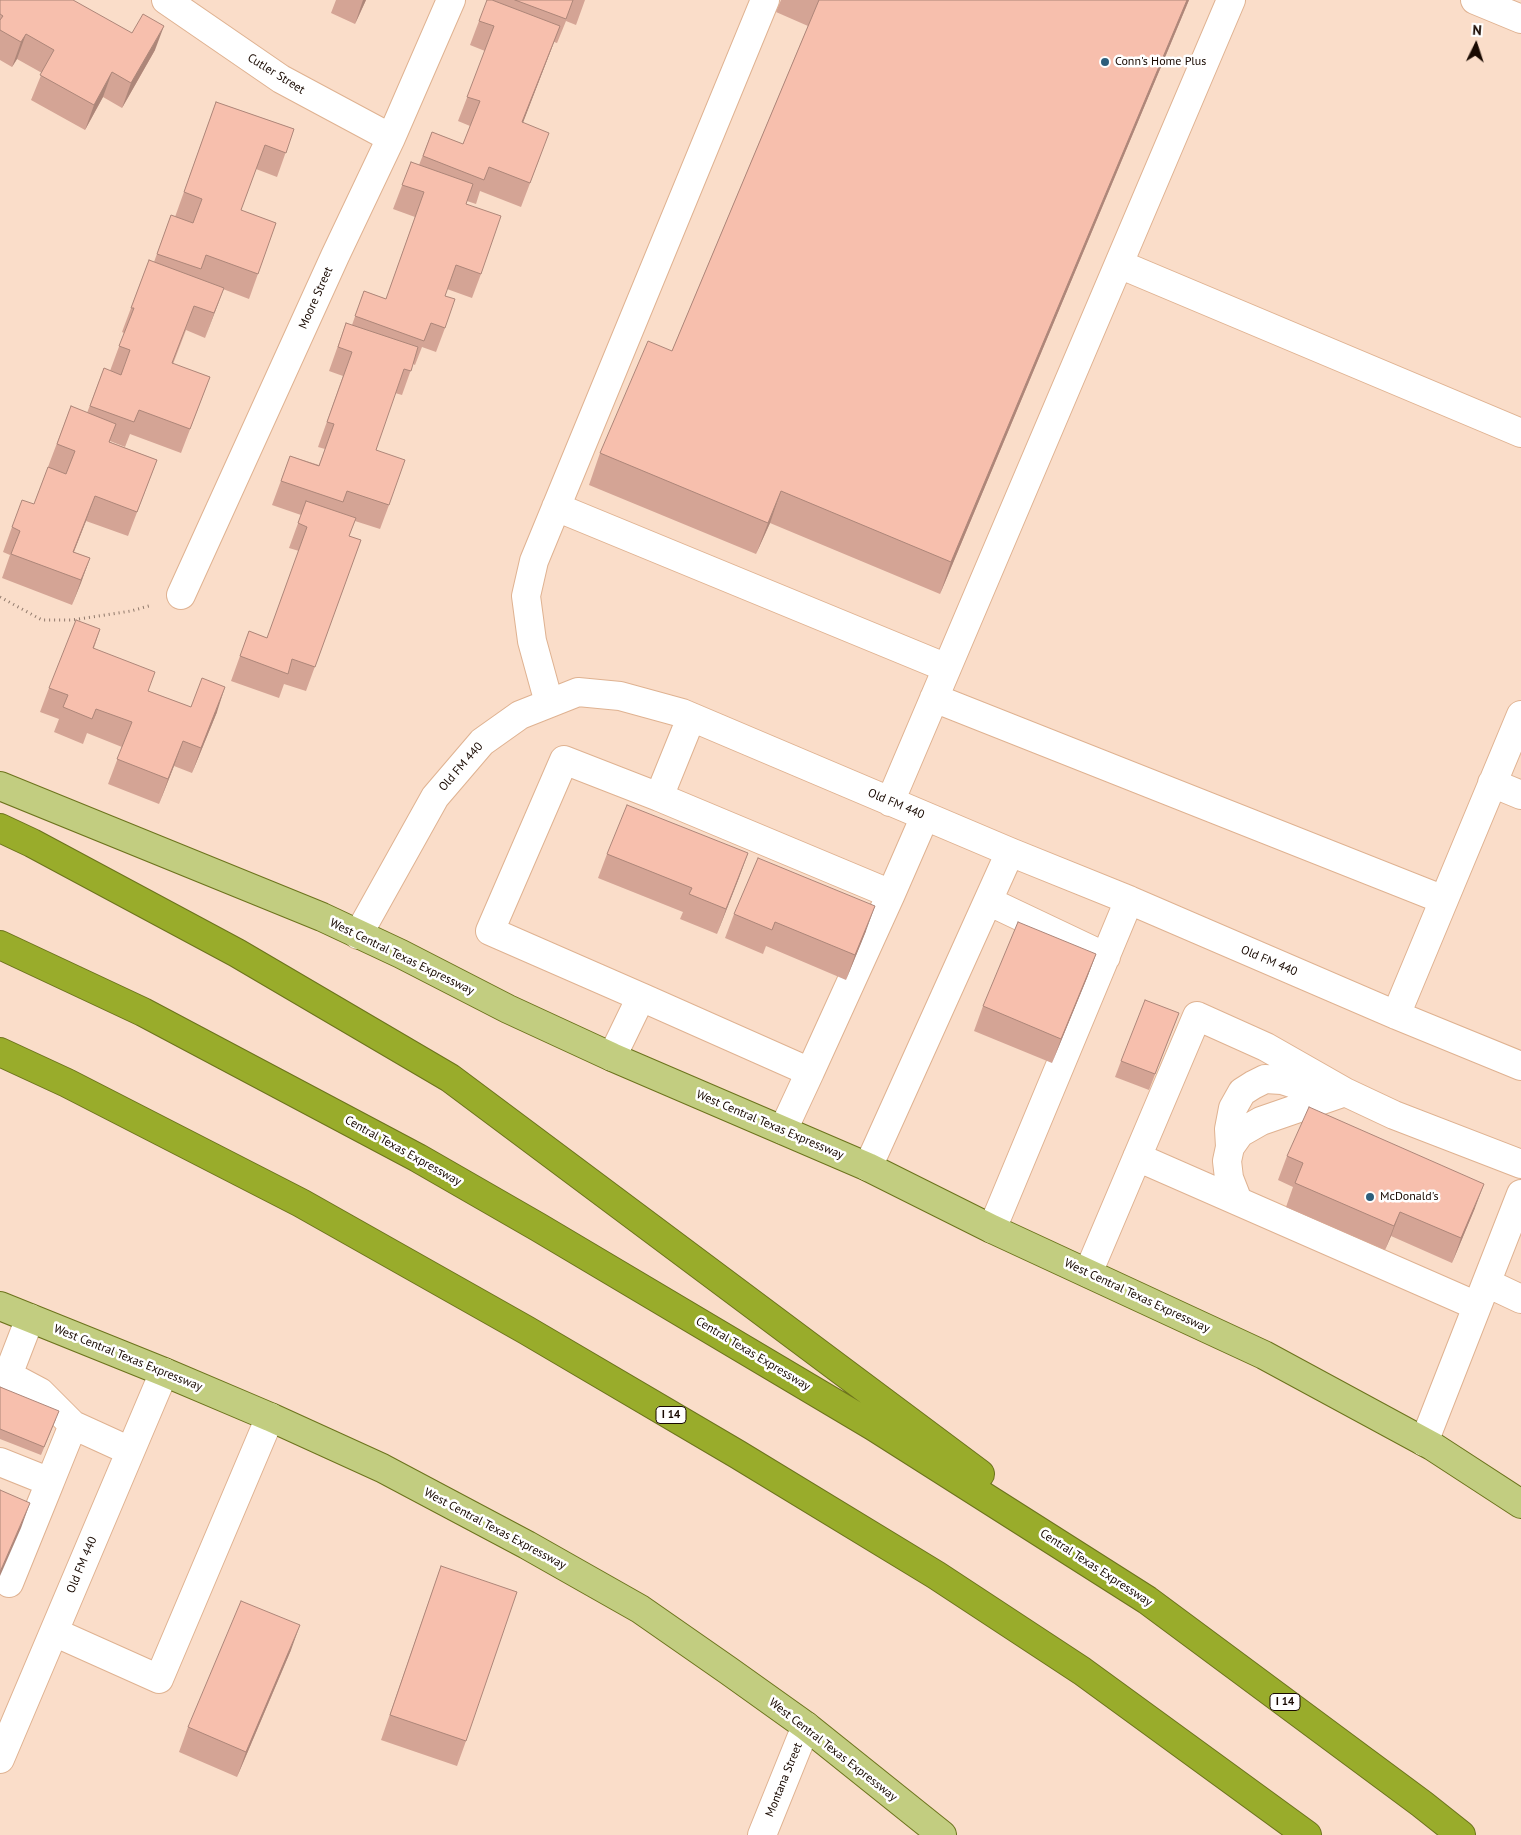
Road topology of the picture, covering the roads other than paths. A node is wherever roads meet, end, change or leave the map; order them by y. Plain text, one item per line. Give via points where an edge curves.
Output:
1 (166, 0) edge
2 (451, 0) edge
3 (765, 0) edge
4 (1231, 0) edge
5 (1475, 0) edge
6 (1521, 19) edge
7 (391, 138) junction
8 (1119, 264) junction
9 (1521, 433) edge
10 (556, 507) junction
11 (181, 595) road end
12 (947, 668) junction
13 (934, 698) junction
14 (549, 703) junction
15 (1521, 715) edge
16 (691, 718) junction
17 (1492, 783) junction
18 (0, 786) edge
19 (1521, 795) edge
20 (659, 797) junction
21 (890, 802) junction
22 (925, 816) junction
23 (0, 828) edge
24 (1010, 852) junction
25 (890, 894) junction
26 (1129, 900) junction
27 (1444, 900) junction
28 (988, 901) junction
29 (358, 935) junction
30 (0, 945) edge
31 (1106, 956) junction
32 (641, 997) junction
33 (1396, 1015) junction
34 (0, 1052) edge
35 (612, 1057) junction
36 (1521, 1066) edge
37 (0, 1069) edge
38 (810, 1072) junction
39 (67, 1084) junction
40 (1338, 1094) junction
41 (783, 1130) junction
42 (1230, 1147) junction
43 (1137, 1157) junction
44 (1521, 1164) edge
45 (868, 1167) junction
46 (1521, 1194) edge
47 (1238, 1201) junction
48 (992, 1229) junction
49 (1088, 1273) junction
50 (1482, 1295) junction
51 (1521, 1299) edge
52 (0, 1306) edge
53 (30, 1318) junction
54 (164, 1372) junction
55 (4, 1373) edge
56 (270, 1417) junction
57 (72, 1425) junction
58 (1424, 1442) junction
59 (130, 1451) junction
60 (0, 1462) edge
61 (50, 1482) junction
62 (1521, 1504) edge
63 (9, 1583) dead end
64 (1147, 1600) junction
65 (54, 1632) junction
66 (806, 1726) junction
67 (0, 1759) edge
68 (762, 1835) edge
69 (942, 1835) edge
70 (1307, 1835) edge
71 (1461, 1835) edge

1 - 7 street, Cutler Street via 281,79
2 - 7 street, Moore Street
3 - 10 street
4 - 8 street
5 - 6 street
7 - 11 street, Moore Street
8 - 9 street
8 - 12 street
10 - 12 street
10 - 14 street via 534,561 526,596 532,641
12 - 13 street
13 - 21 street
13 - 27 street
14 - 16 street, Old FM 440 via 578,692 612,695
14 - 29 street, Old FM 440 via 520,715 482,742 435,797
15 - 17 street
16 - 20 street
16 - 21 street, Old FM 440
17 - 19 street
17 - 27 street
18 - 29 main road, West Central Texas Expressway
20 - 25 street
20 - 32 street via 564,760 490,932
21 - 22 street, Old FM 440
22 - 24 street, Old FM 440
22 - 25 street
23 - 64 highway via 236,953 450,1078
24 - 26 street, Old FM 440
24 - 28 street
25 - 38 street
26 - 31 street
26 - 33 street, Old FM 440
27 - 33 street
28 - 31 street
28 - 45 street
29 - 35 main road, West Central Texas Expressway
30 - 64 highway, Central Texas Expressway / I 14 via 143,1012 538,1227 873,1426
31 - 48 street
32 - 35 street
32 - 38 street
33 - 36 street, Old FM 440
34 - 39 highway, I 14
35 - 41 main road, West Central Texas Expressway
37 - 39 highway
38 - 41 street
39 - 70 highway, I 14 via 300,1203 737,1454 936,1575 1082,1671
40 - 42 street via 1261,1121 1240,1133
40 - 42 street via 1265,1079 1242,1092 1233,1108
40 - 43 street via 1266,1047 1197,1016
40 - 44 street
41 - 45 main road, West Central Texas Expressway
42 - 47 street via 1227,1161 1229,1178
43 - 47 street
43 - 49 street
45 - 48 main road, West Central Texas Expressway
46 - 50 street
47 - 50 street
48 - 49 main road, West Central Texas Expressway
49 - 58 main road, West Central Texas Expressway via 1264,1355
50 - 51 street
50 - 58 street
52 - 53 main road, West Central Texas Expressway
53 - 54 main road, West Central Texas Expressway
53 - 55 street
54 - 56 main road, West Central Texas Expressway
54 - 59 street, Old FM 440
55 - 57 street via 40,1392
56 - 65 street via 159,1679
56 - 66 main road, West Central Texas Expressway via 382,1468 640,1609
57 - 59 street
57 - 61 street
58 - 62 main road, West Central Texas Expressway
59 - 65 street, Old FM 440
60 - 61 street
61 - 63 street
64 - 71 highway, Central Texas Expressway / I 14
65 - 67 street, Old FM 440
66 - 68 street, Montana Street
66 - 69 main road, West Central Texas Expressway

